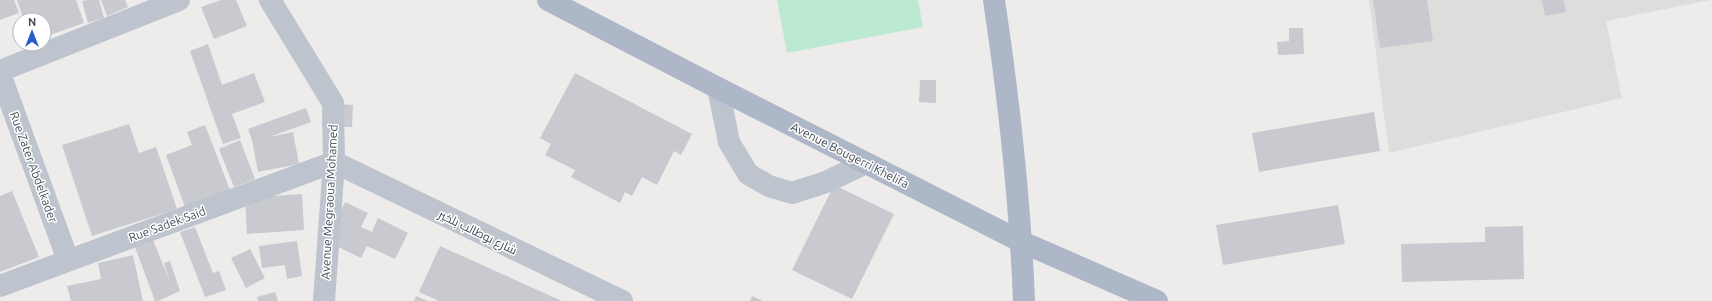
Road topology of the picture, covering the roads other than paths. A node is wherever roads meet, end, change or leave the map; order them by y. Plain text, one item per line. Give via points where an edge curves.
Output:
1 (179, 0) edge
2 (270, 0) edge
3 (548, 0) edge
4 (994, 0) edge
5 (0, 72) edge
6 (718, 88) junction
7 (334, 162) junction
8 (866, 163) junction
9 (1022, 242) junction
10 (68, 260) junction
11 (0, 286) edge
12 (324, 301) edge
13 (622, 301) edge
14 (1024, 301) edge
15 (1157, 301) edge

1 - 5 street
2 - 7 street, Avenue Megraoua Mohamed via 333,103
3 - 6 main road, Avenue Bougerri Khelifa
4 - 9 main road via 1006,81
5 - 10 street, Rue Zater Abdelkader
6 - 8 main road, Avenue Bougerri Khelifa
6 - 8 street via 729,142 748,174 769,186 792,193 826,182
7 - 10 street, Rue Sadek Said
7 - 12 street, Avenue Megraoua Mohamed
7 - 13 street, شارع بوطالب بلخير
8 - 9 main road, Avenue Bougerri Khelifa
9 - 14 main road
9 - 15 main road, Avenue Bougerri Khelifa
10 - 11 street, Rue Sadek Said

